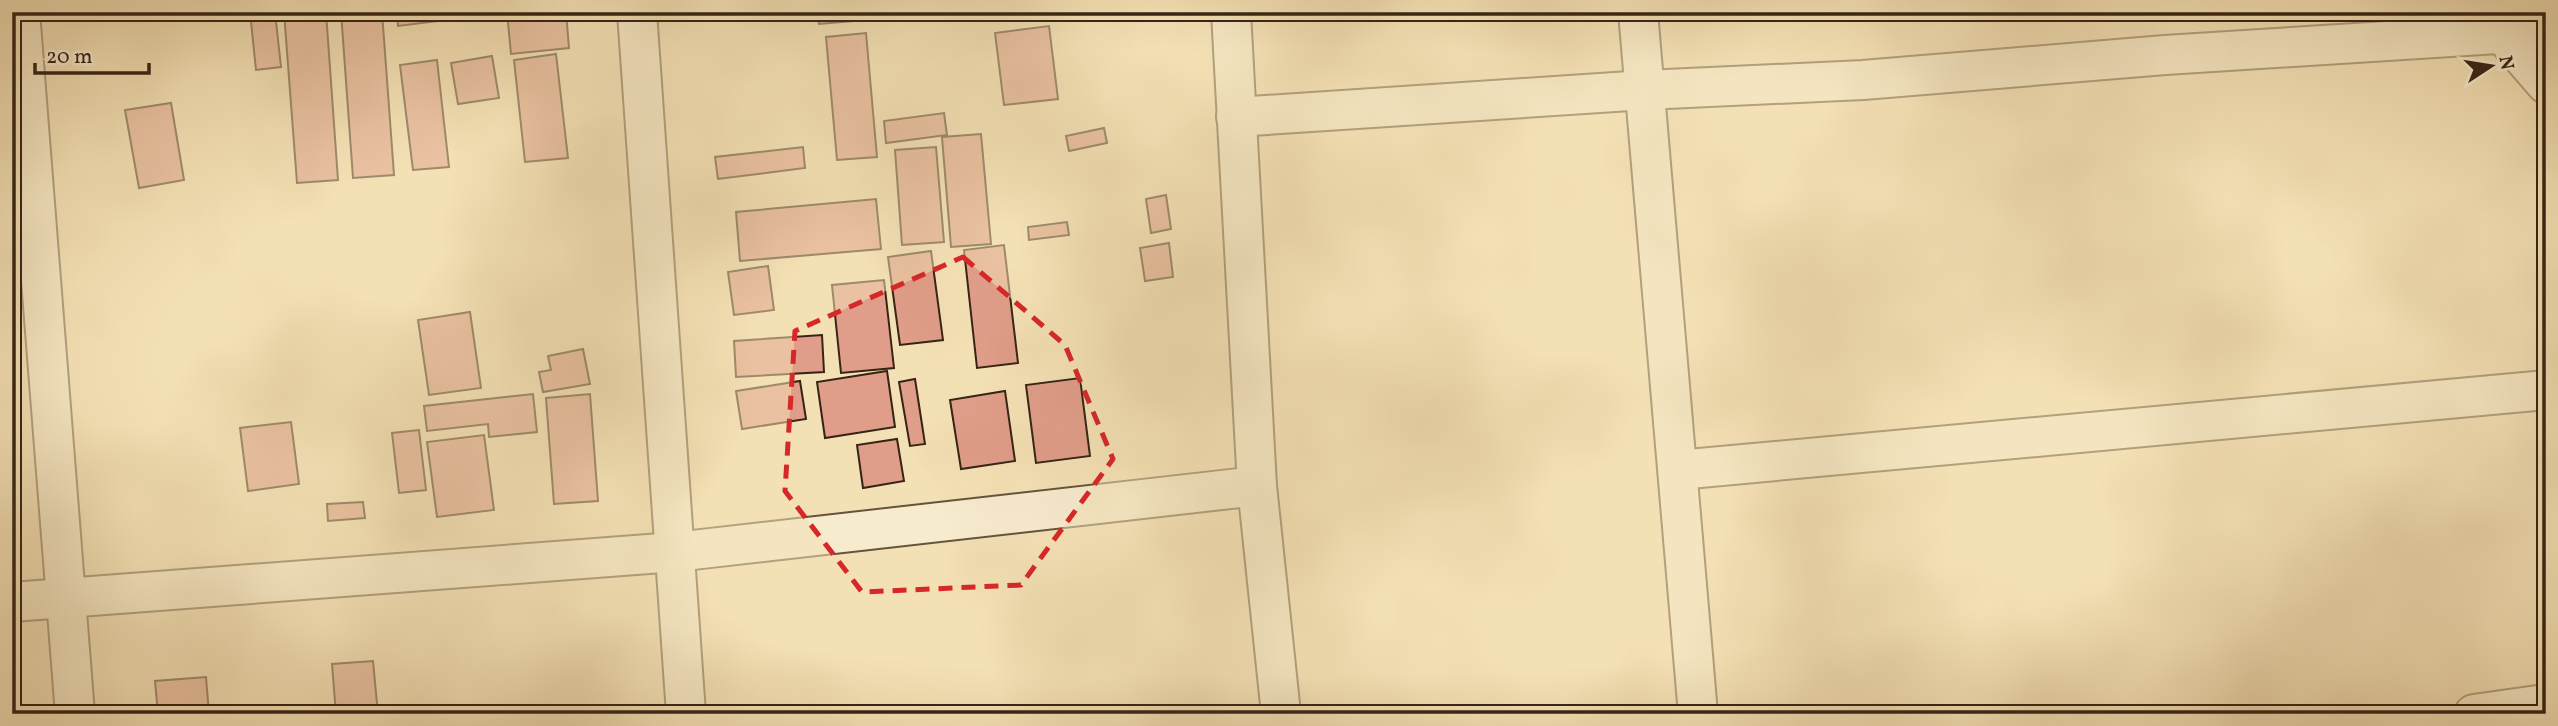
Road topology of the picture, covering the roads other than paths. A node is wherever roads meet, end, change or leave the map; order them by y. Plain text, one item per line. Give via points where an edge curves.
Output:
1 (20, 12) edge
2 (637, 12) edge
3 (1231, 12) edge
4 (1638, 12) edge
5 (2493, 23) edge
6 (2546, 31) edge
7 (2546, 84) edge
8 (1645, 90) junction
9 (1236, 117) junction
10 (2546, 390) edge
11 (1678, 470) junction
12 (1257, 486) junction
13 (675, 552) junction
14 (65, 597) junction
15 (12, 602) edge
16 (2546, 704) edge
17 (75, 714) edge
18 (686, 714) edge
19 (1281, 714) edge
20 (1698, 714) edge
21 (2474, 714) edge

1 - 14 street
2 - 13 street
3 - 9 street
4 - 8 street
5 - 6 street
5 - 7 street
5 - 8 street via 1863,80
8 - 9 street
8 - 11 street
9 - 12 street
10 - 11 street
11 - 20 street
12 - 13 street
12 - 19 street
13 - 14 street
13 - 18 street
14 - 15 street
14 - 17 street
16 - 21 street

